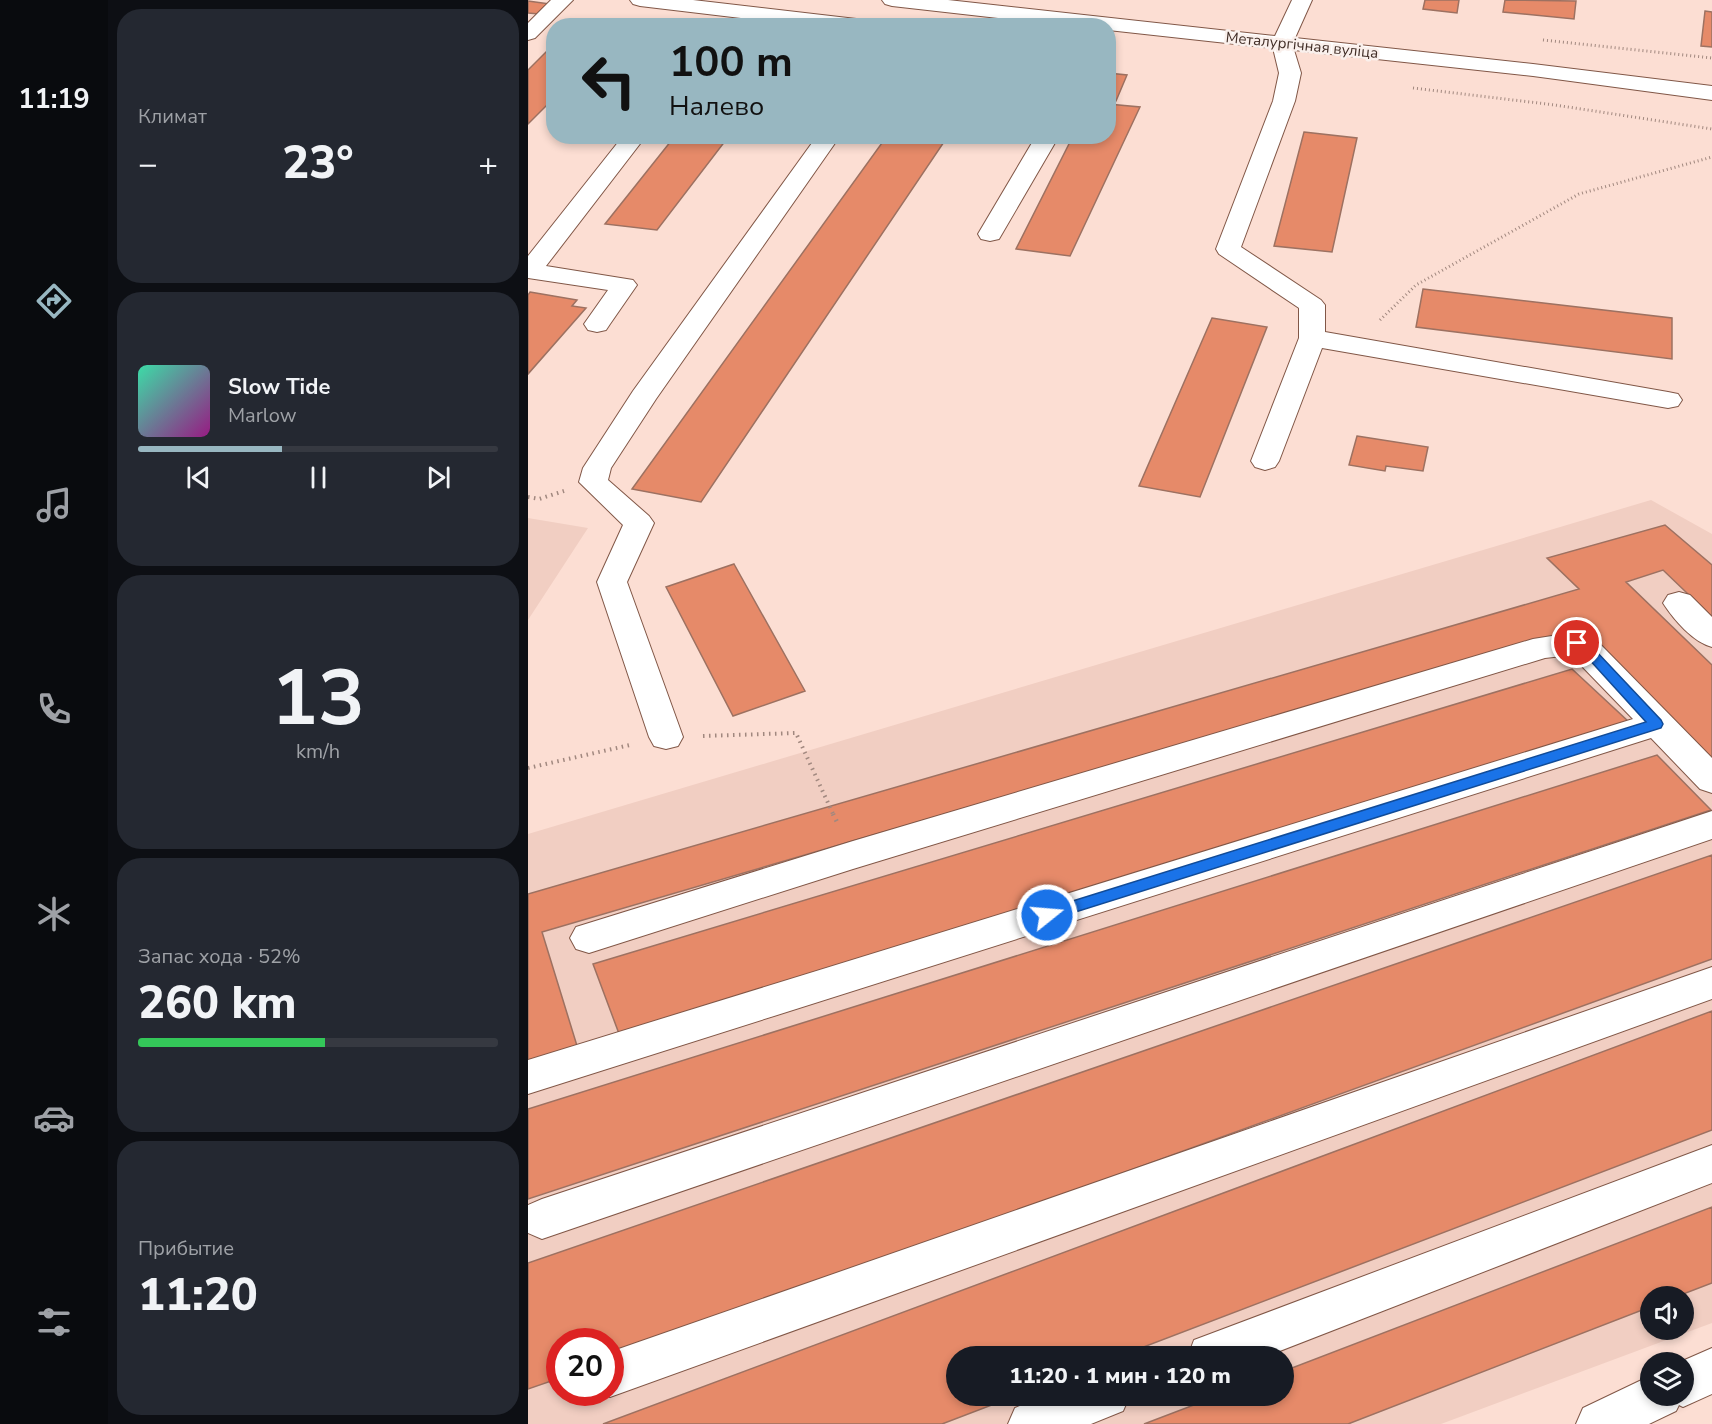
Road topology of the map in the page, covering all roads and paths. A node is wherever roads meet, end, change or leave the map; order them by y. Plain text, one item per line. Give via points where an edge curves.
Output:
1 (563, 0) edge
2 (640, 0) edge
3 (892, 0) edge
4 (1302, 0) edge
5 (922, 3) junction
6 (687, 6) junction
7 (677, 18) edge
8 (794, 18) edge
9 (913, 18) edge
10 (1024, 18) edge
11 (1116, 28) edge
12 (528, 34) edge
13 (1282, 43) junction
14 (1405, 87) dead end
15 (1712, 93) edge
16 (1712, 129) edge
17 (629, 144) edge
18 (823, 144) edge
19 (1043, 144) edge
20 (1712, 157) edge
21 (990, 234) dead end
22 (597, 324) dead end
23 (1312, 338) junction
24 (1354, 345) junction
25 (1668, 400) dead end
26 (1265, 461) dead end
27 (1679, 603) dead end
28 (1712, 636) edge
29 (1656, 724) junction
30 (666, 737) junction
31 (528, 768) edge
32 (1712, 780) edge
33 (1712, 825) edge
34 (853, 855) junction
35 (589, 938) dead end
36 (1712, 983) edge
37 (528, 1077) edge
38 (1712, 1164) edge
39 (542, 1219) dead end
40 (1236, 1346) edge
41 (624, 1370) edge
42 (1712, 1370) edge
43 (1694, 1379) edge
44 (1640, 1405) edge
45 (1079, 1406) edge
46 (1032, 1424) edge
47 (1599, 1424) edge

1 - 12 street
2 - 6 street
3 - 5 street, Металургічная вуліца
4 - 13 street
5 - 9 street
5 - 10 street, Металургічная вуліца
6 - 7 street
6 - 8 street
11 - 13 street, Металургічная вуліца
13 - 15 street, Металургічная вуліца
13 - 23 street via 1290,73 1284,101 1228,249 1312,305
14 - 16 path
17 - 22 street via 529,271 624,285
18 - 30 street via 643,397 597,468 593,482 639,523 612,582
19 - 21 street
20 - 24 path via 1579,194 1416,285
23 - 24 street
23 - 26 street
24 - 25 street
27 - 28 street
29 - 32 street
29 - 34 street via 1577,643 1544,647
29 - 37 street
30 - 31 path
30 - 34 path via 796,733
33 - 39 street
34 - 35 street
36 - 41 street
38 - 40 street
42 - 43 street
44 - 47 street
45 - 46 street

